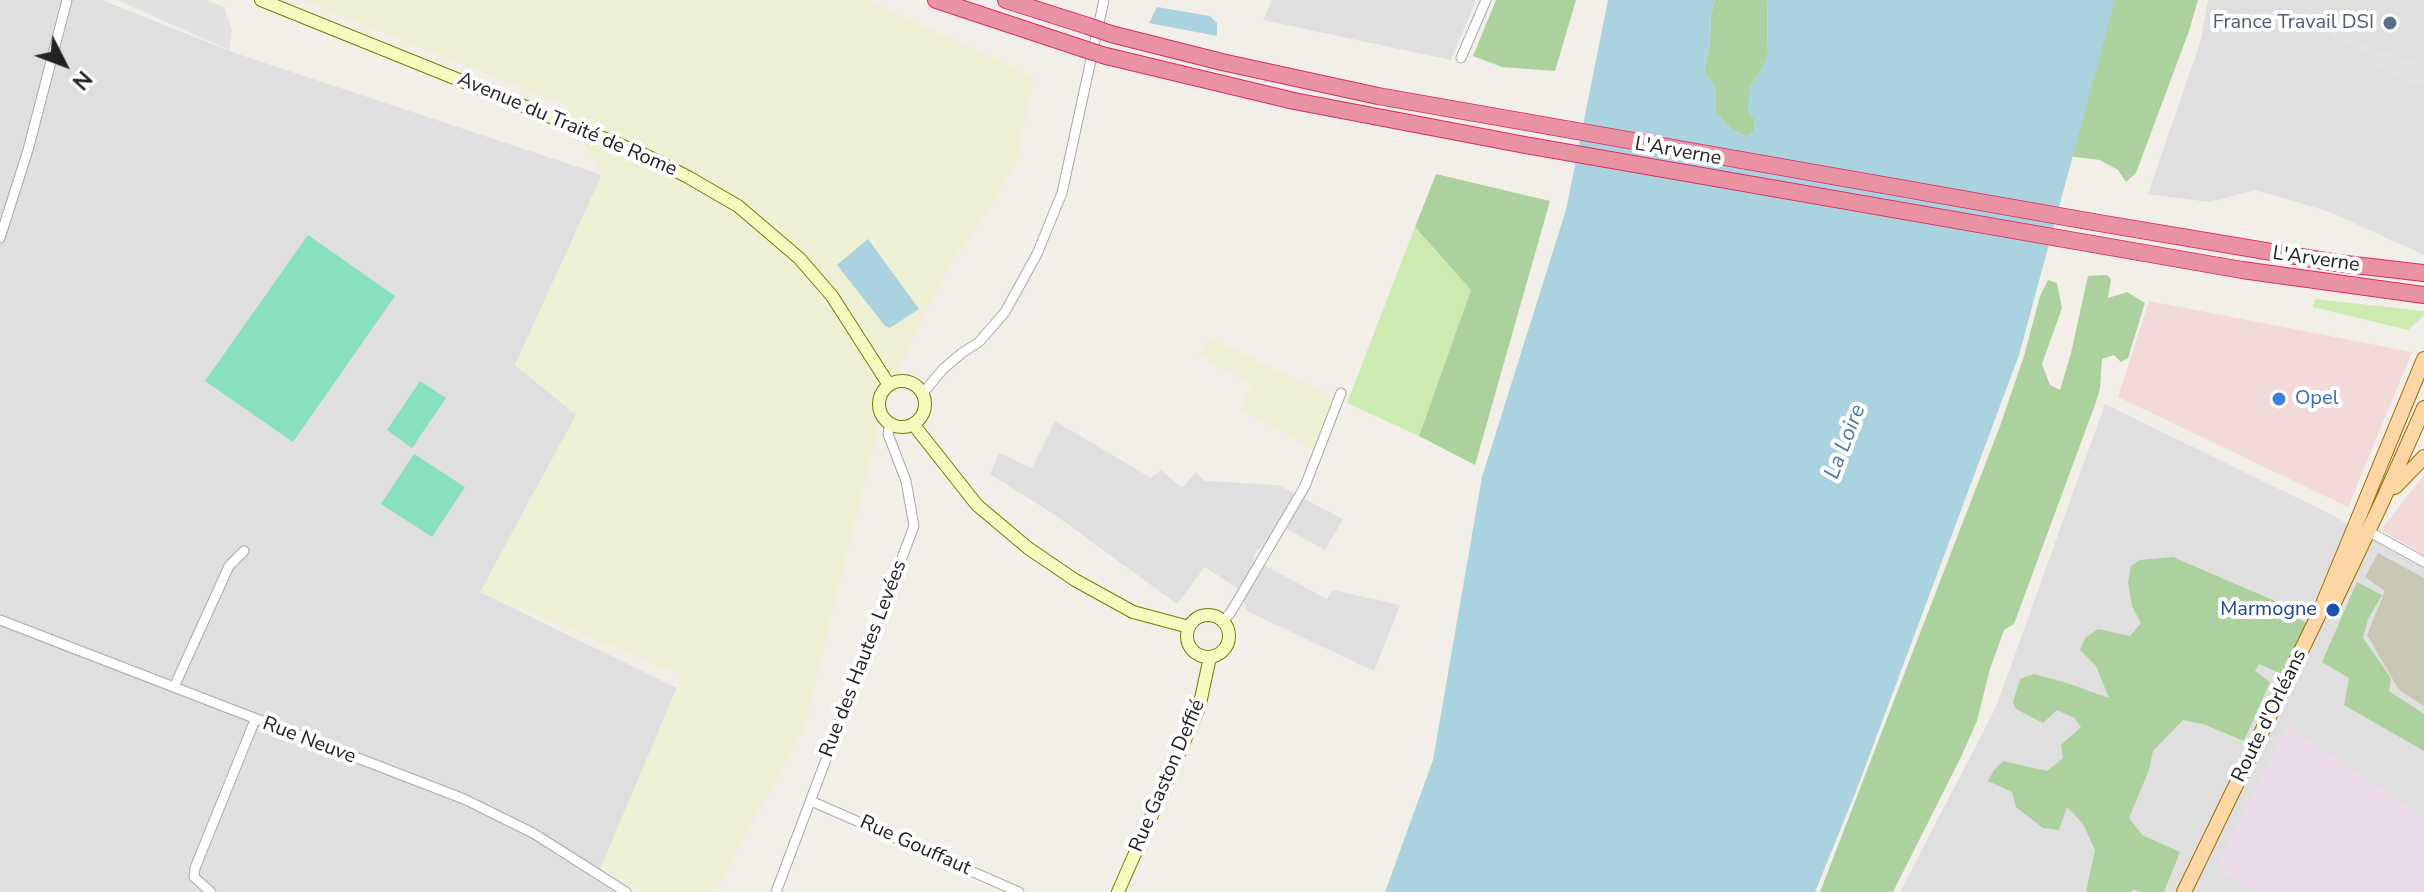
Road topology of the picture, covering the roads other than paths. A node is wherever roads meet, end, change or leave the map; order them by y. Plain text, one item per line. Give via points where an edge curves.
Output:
1 (67, 0) edge
2 (261, 0) edge
3 (936, 0) edge
4 (1006, 0) edge
5 (1104, 0) edge
6 (1486, 0) edge
7 (1461, 58) dead end
8 (0, 238) edge
9 (2424, 273) edge
10 (2424, 295) edge
11 (2423, 362) edge
12 (889, 385) junction
13 (923, 393) junction
14 (1341, 393) dead end
15 (2404, 406) junction
16 (2424, 408) edge
17 (890, 423) junction
18 (913, 424) junction
19 (2420, 430) edge
20 (2424, 457) edge
21 (2382, 502) junction
22 (2368, 531) junction
23 (244, 551) dead end
24 (2424, 562) edge
25 (0, 620) edge
26 (1223, 621) junction
27 (1189, 627) junction
28 (1210, 657) junction
29 (174, 687) junction
30 (255, 720) junction
31 (811, 801) junction
32 (608, 882) junction
33 (211, 892) edge
34 (604, 892) edge
35 (626, 892) edge
36 (776, 892) edge
37 (1019, 892) edge
38 (1118, 892) edge
39 (2184, 892) edge
40 (2195, 892) edge

1 - 8 street
2 - 12 main road, Avenue du Traité de Rome via 645,155 738,206 824,286
3 - 10 highway, L'Arverne, bridge via 1106,56 1294,101 2169,258
4 - 9 highway, L'Arverne, bridge via 1111,34 1300,80 2337,263
5 - 13 street via 1062,193 1037,254 1005,312
6 - 7 street
11 - 15 main road, Route d'Orléans
12 - 13 main road via 908,381
12 - 17 main road via 879,404
13 - 18 main road via 923,414
14 - 26 street via 1305,486
15 - 19 main road
15 - 39 main road, Route d'Orléans via 2318,616
16 - 19 main road, Route d'Orléans
17 - 18 main road
17 - 31 street, Rue des Hautes Levées via 888,434 906,481 914,526
18 - 27 main road via 977,505 1028,548 1133,612
19 - 21 main road, Route d'Orléans
20 - 21 main road
21 - 22 main road, Route d'Orléans
22 - 24 street
22 - 40 main road, Route d'Orléans
23 - 29 street via 229,566
25 - 29 street, Rue Neuve
26 - 27 main road via 1204,615
26 - 28 main road via 1229,642
27 - 28 main road via 1192,649
28 - 38 main road, Rue Gaston Deffié via 1199,708
29 - 30 street, Rue Neuve
30 - 32 street, Rue Neuve via 464,799 533,833
30 - 33 street via 195,868 194,877
31 - 36 street, Rue des Hautes Levées
31 - 37 street, Rue Gouffaut
32 - 34 street
32 - 35 street, Rue Neuve

